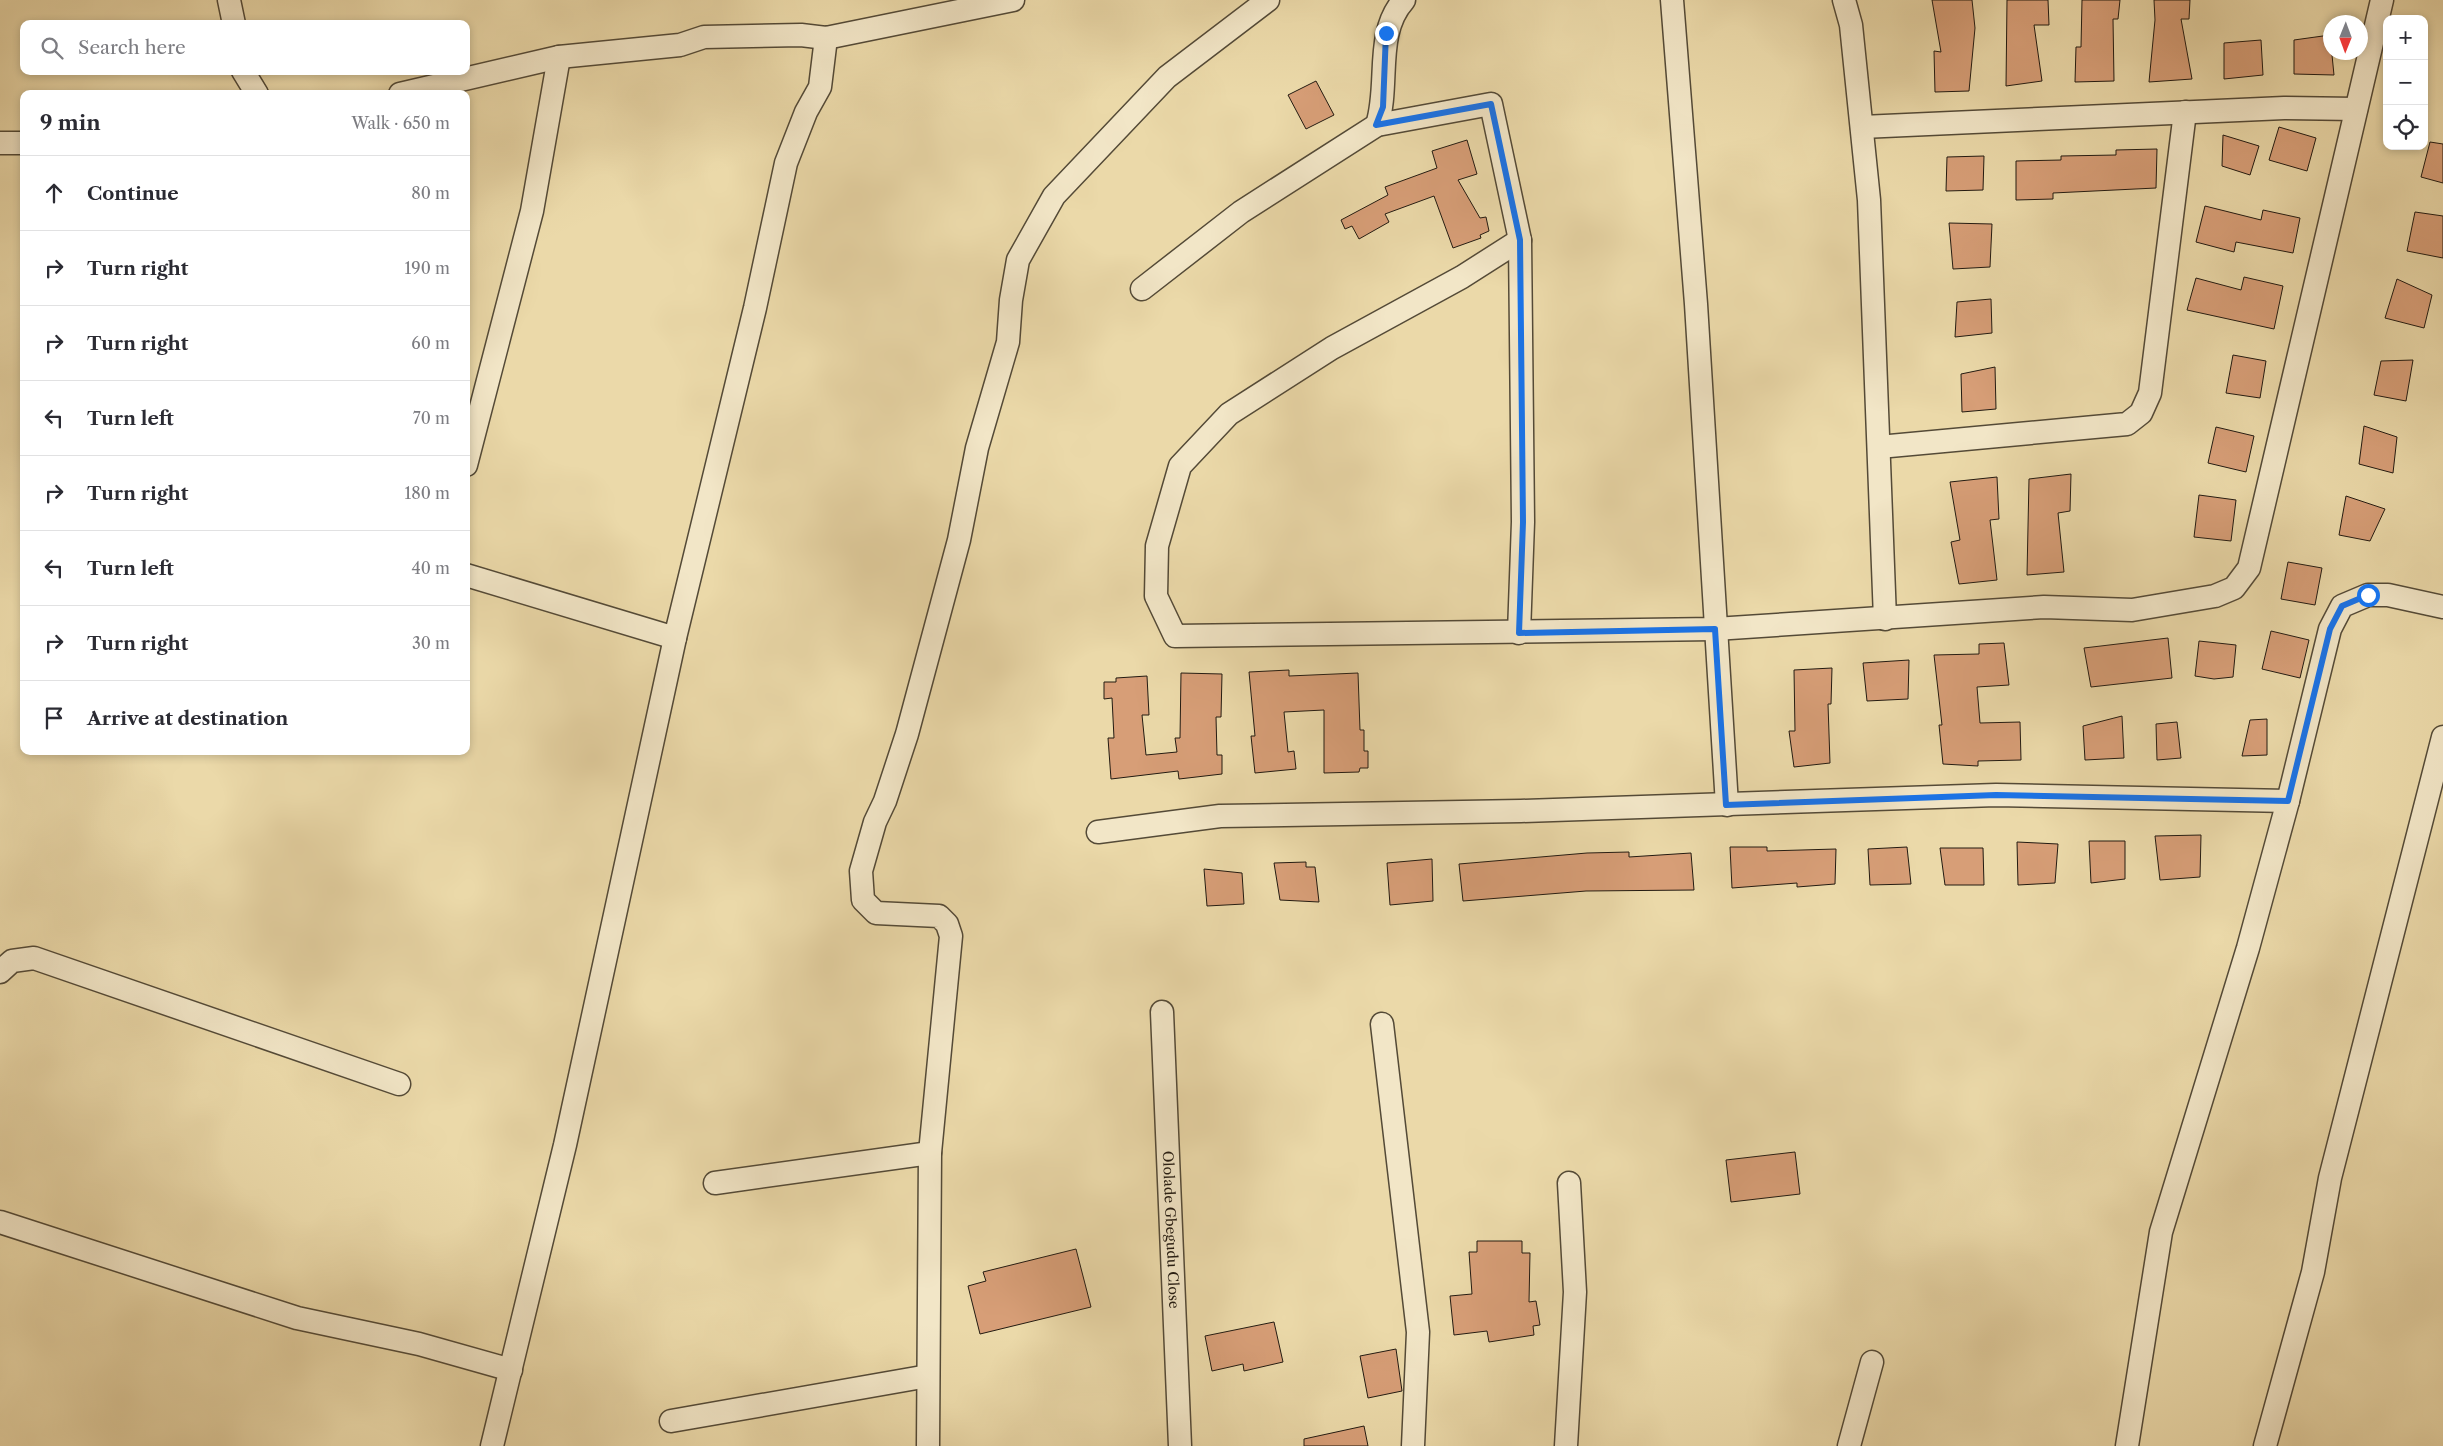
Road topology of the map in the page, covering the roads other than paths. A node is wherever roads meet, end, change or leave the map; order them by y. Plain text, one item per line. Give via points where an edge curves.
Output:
1 (229, 0) edge
2 (1013, 0) edge
3 (1268, 0) edge
4 (1404, 0) edge
5 (1672, 0) edge
6 (1844, 0) edge
7 (2382, 0) edge
8 (233, 20) edge
9 (826, 38) junction
10 (559, 57) junction
11 (245, 75) edge
12 (255, 90) edge
13 (417, 90) edge
14 (2356, 109) junction
15 (2185, 112) junction
16 (1376, 125) junction
17 (1862, 128) junction
18 (0, 143) edge
19 (20, 143) edge
20 (1520, 240) junction
21 (1142, 289) dead end
22 (1879, 447) junction
23 (470, 450) edge
24 (470, 576) edge
25 (2443, 607) edge
26 (1885, 619) junction
27 (1715, 629) junction
28 (1519, 633) junction
29 (674, 638) junction
30 (2443, 737) edge
31 (2288, 801) junction
32 (1726, 805) junction
33 (1098, 832) dead end
34 (0, 972) edge
35 (1162, 1012) dead end
36 (1382, 1024) dead end
37 (399, 1084) dead end
38 (930, 1153) junction
39 (715, 1183) dead end
40 (1569, 1183) dead end
41 (0, 1222) edge
42 (1872, 1362) dead end
43 (511, 1370) junction
44 (928, 1376) junction
45 (671, 1421) dead end
46 (492, 1446) edge
47 (928, 1446) edge
48 (1180, 1446) edge
49 (1413, 1446) edge
50 (1566, 1446) edge
51 (1849, 1446) edge
52 (2127, 1446) edge
53 (2265, 1446) edge

1 - 8 street
2 - 9 street
3 - 38 street via 1168,77 1054,196 1018,260 1008,342 977,448 959,540 907,734 861,871 863,900 876,913 939,916 947,924 951,936
4 - 16 street via 1394,11 1386,33 1383,107
5 - 27 street via 1696,304
6 - 17 street via 1851,25
7 - 14 street
9 - 10 street via 801,35 704,37 680,45
9 - 29 street via 820,87 806,112 786,163
10 - 13 street
10 - 23 street via 532,211
11 - 12 street
14 - 15 street
14 - 26 street via 2249,568 2234,588 2215,596 2132,610 2044,607
15 - 17 street
15 - 22 street via 2150,393 2141,413 2127,424
16 - 20 street via 1491,104
16 - 21 street via 1241,212
17 - 22 street via 1869,200
18 - 19 street
20 - 28 street via 1523,522
20 - 28 street via 1462,278 1332,348 1229,414 1180,466 1157,546 1156,596 1175,636
22 - 26 street
24 - 29 street
25 - 31 street via 2388,594 2368,595 2342,606 2330,629
26 - 27 street
27 - 28 street
27 - 32 street
29 - 43 street via 565,1145
30 - 53 street via 2330,1178 2313,1272
31 - 32 street via 1996,795
31 - 52 street via 2248,948 2161,1232
32 - 33 street via 1220,816
34 - 37 street via 12,961 34,958
35 - 48 street, Ololade Gbegudu Close
36 - 49 street via 1418,1332
38 - 39 street
38 - 44 street
40 - 50 street via 1575,1292
41 - 43 street via 297,1318 419,1344
42 - 51 street
43 - 46 street
44 - 45 street
44 - 47 street

